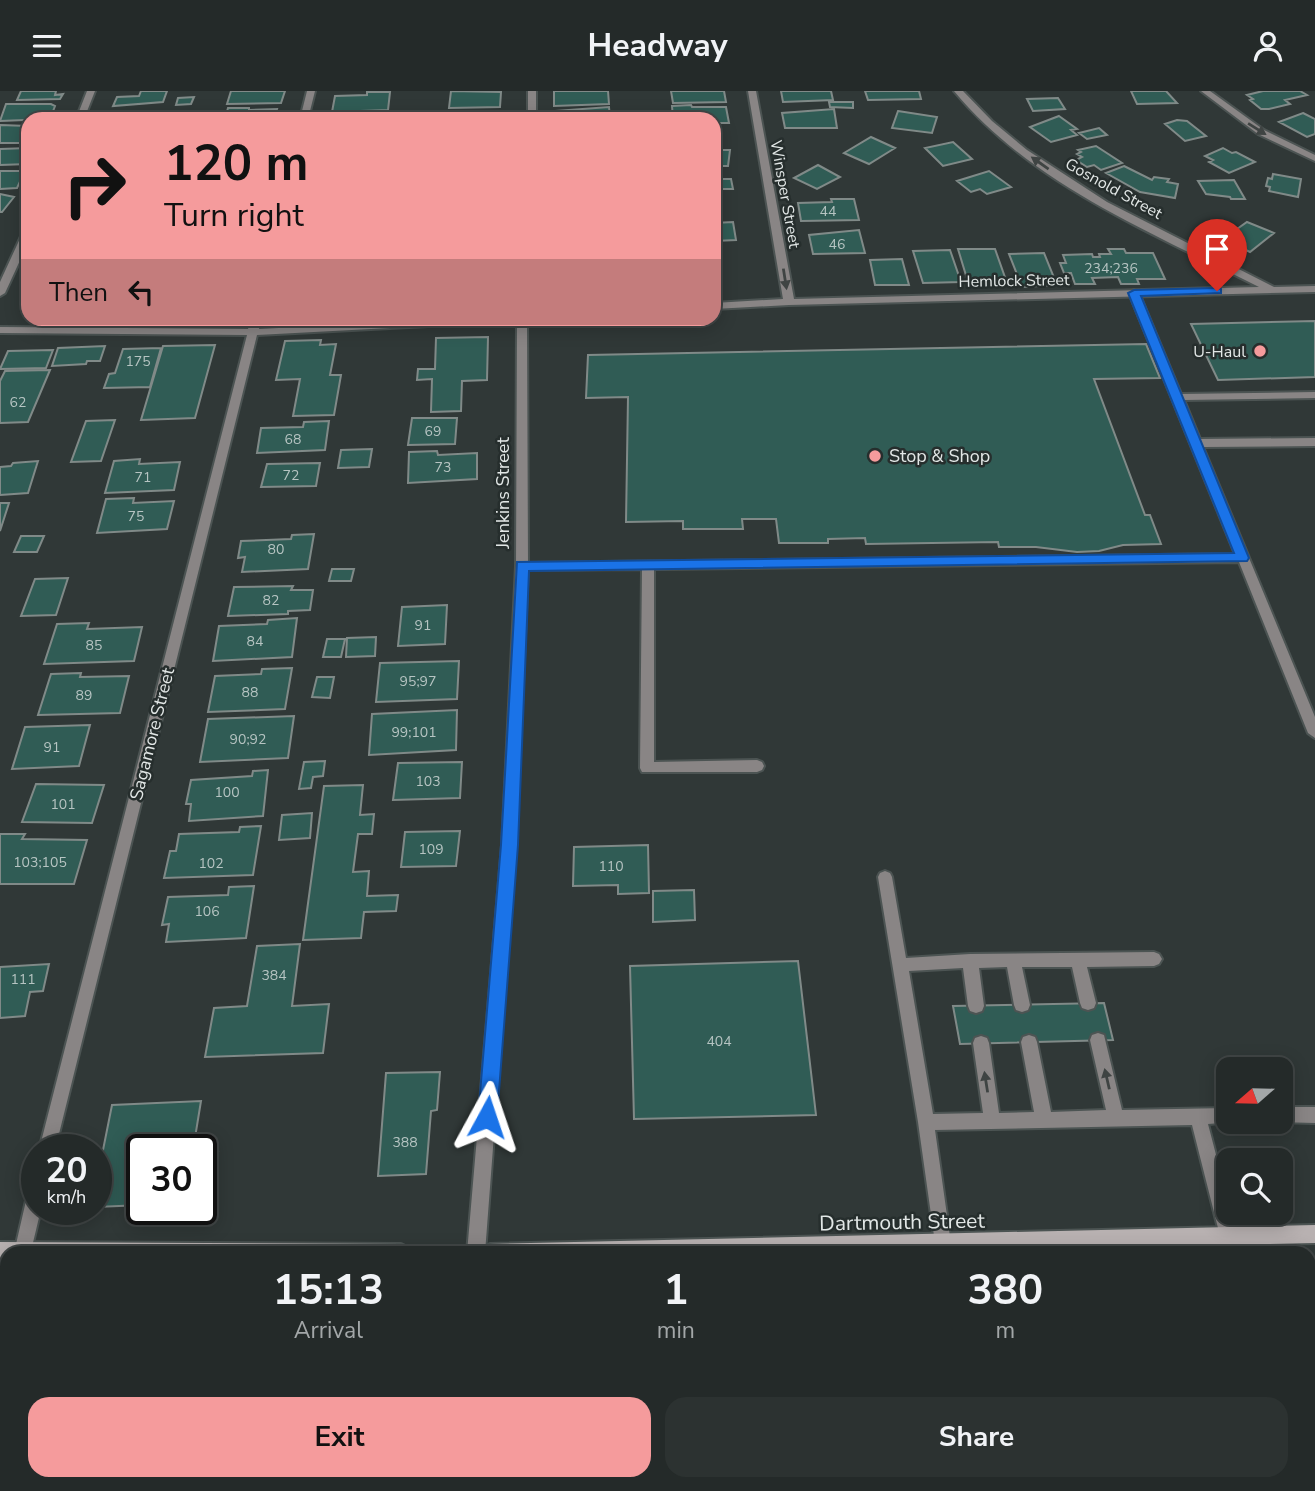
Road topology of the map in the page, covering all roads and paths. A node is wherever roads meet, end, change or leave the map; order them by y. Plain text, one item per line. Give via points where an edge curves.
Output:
1 (91, 91) edge
2 (311, 91) edge
3 (532, 91) edge
4 (752, 91) edge
5 (958, 91) edge
6 (1205, 91) edge
7 (83, 112) edge
8 (306, 112) edge
9 (531, 112) edge
10 (1315, 158) edge
11 (21, 247) edge
12 (1315, 289) edge
13 (1272, 290) junction
14 (0, 293) edge
15 (1134, 293) junction
16 (789, 302) junction
17 (721, 306) edge
18 (204, 326) edge
19 (255, 326) edge
20 (522, 326) edge
21 (0, 330) edge
22 (1315, 395) edge
23 (1177, 397) junction
24 (1315, 442) edge
25 (1196, 443) junction
26 (1242, 558) junction
27 (648, 565) junction
28 (522, 566) junction
29 (1315, 733) edge
30 (757, 766) dead end
31 (885, 877) dead end
32 (1154, 959) dead end
33 (970, 961) junction
34 (1013, 961) junction
35 (1078, 961) junction
36 (900, 965) junction
37 (1088, 1003) dead end
38 (1022, 1005) dead end
39 (976, 1006) dead end
40 (1098, 1040) dead end
41 (1029, 1042) dead end
42 (981, 1043) dead end
43 (1293, 1115) edge
44 (1315, 1115) edge
45 (1216, 1116) edge
46 (1198, 1117) junction
47 (1116, 1118) junction
48 (1044, 1120) junction
49 (992, 1121) junction
50 (926, 1122) junction
51 (51, 1134) edge
52 (29, 1225) edge
53 (1315, 1234) edge
54 (1228, 1236) junction
55 (942, 1244) junction
56 (23, 1246) edge
57 (478, 1246) edge
58 (841, 1246) edge

1 - 7 street
2 - 8 street
3 - 9 street
4 -> 16 street, Winsper Street
13 -> 5 street, Gosnold Street via 1051,172 993,128
6 -> 10 street via 1261,132
11 - 14 street
12 - 13 street, Hemlock Street
13 - 15 street, Hemlock Street
15 - 16 street, Hemlock Street
15 - 23 street
16 - 17 street, Hemlock Street
18 - 21 street
19 - 51 street, Sagamore Street
20 - 28 street, Jenkins Street
22 - 23 street
23 - 25 street
24 - 25 street
25 - 26 street
26 - 27 street
26 - 29 street
27 - 28 street
27 - 30 street via 647,768
28 - 57 street, Jenkins Street via 509,845
31 - 36 street
32 - 35 street
33 - 34 street
33 - 36 street
33 - 39 street
34 - 35 street
34 - 38 street
35 - 37 street
36 - 50 street
47 -> 40 street
41 - 48 street
49 -> 42 street
43 - 44 street
45 - 46 street
46 - 47 street
46 - 54 street
47 - 48 street
48 - 49 street
49 - 50 street
50 - 55 street
52 - 56 street
53 - 54 main road, Dartmouth Street
54 - 55 main road, Dartmouth Street
55 - 58 main road, Dartmouth Street

